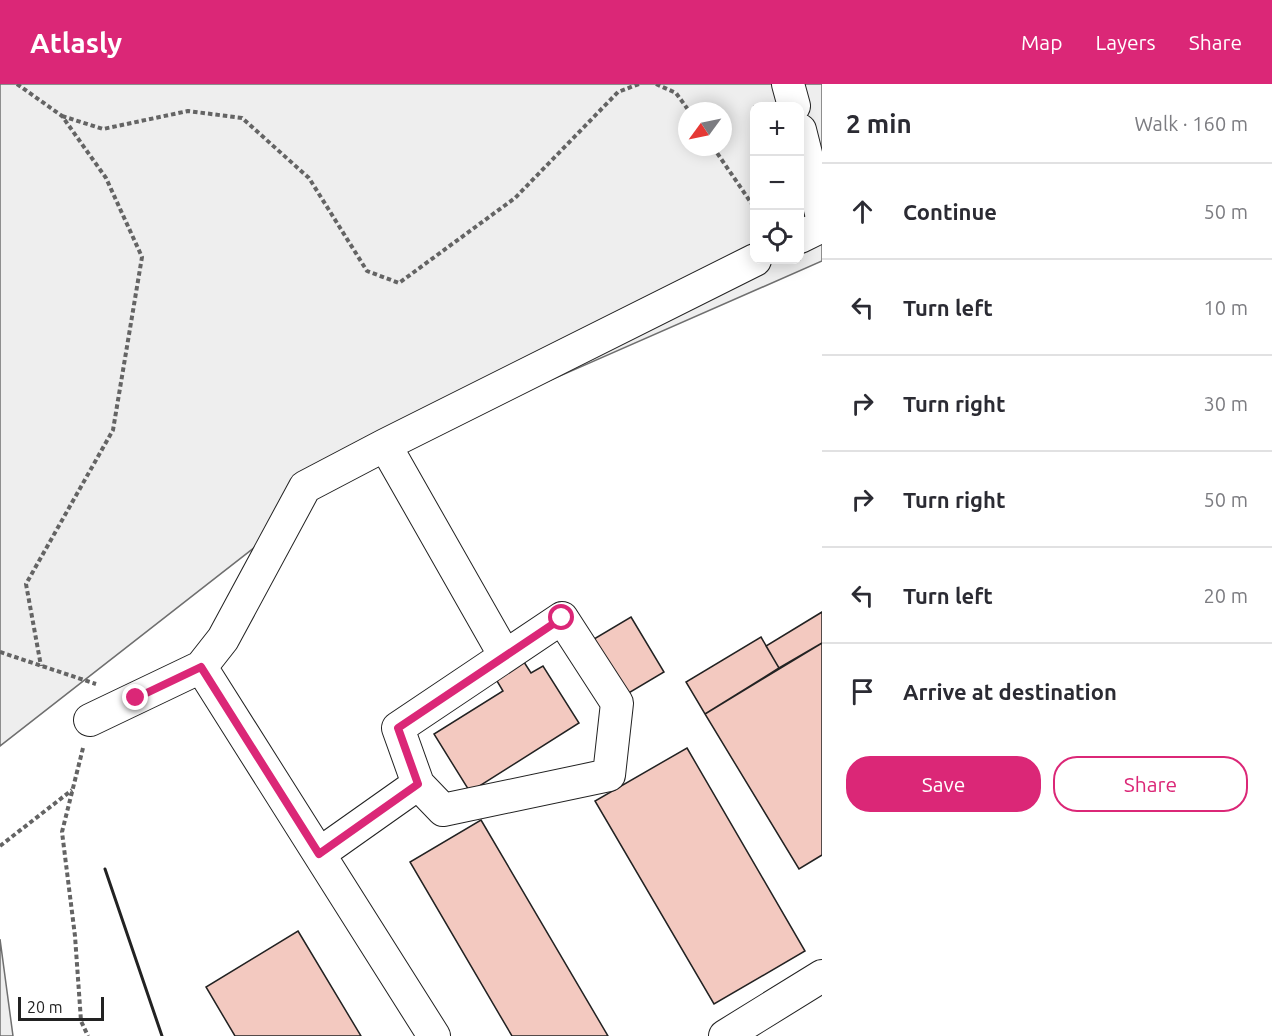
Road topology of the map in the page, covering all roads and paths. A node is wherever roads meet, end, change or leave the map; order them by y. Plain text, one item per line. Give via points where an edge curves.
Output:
1 (17, 84) edge
2 (639, 84) edge
3 (656, 84) edge
4 (788, 84) edge
5 (682, 102) edge
6 (793, 102) edge
7 (62, 116) junction
8 (804, 146) edge
9 (719, 156) edge
10 (750, 201) edge
11 (822, 217) edge
12 (822, 226) edge
13 (804, 235) edge
14 (750, 263) edge
15 (386, 445) junction
16 (0, 652) edge
17 (505, 656) junction
18 (41, 666) junction
19 (201, 667) junction
20 (136, 698) junction
21 (90, 720) joint
22 (418, 784) junction
23 (72, 790) junction
24 (0, 846) edge
25 (319, 854) junction
26 (822, 976) edge
27 (760, 1027) edge
28 (88, 1036) edge
29 (434, 1036) edge
30 (725, 1036) edge

1 - 7 path
2 - 7 path via 618,92 515,198 399,283 367,271 309,178 242,118 188,111 103,129
3 - 5 path via 676,93
4 - 6 street
7 - 18 path via 106,178 142,257 113,430 26,584
8 - 11 street
9 - 10 path
12 - 13 street
14 - 15 street
15 - 17 street
15 - 19 street via 304,487 223,639
16 - 18 path
17 - 22 street via 398,728
17 - 22 street via 562,618 618,703 609,775 443,810
18 - 20 path
19 - 20 street
19 - 25 street
20 - 21 street
21 - 23 path
22 - 25 street
23 - 24 path
23 - 28 path via 62,832 81,1020
25 - 29 street
26 - 27 street
27 - 30 street

